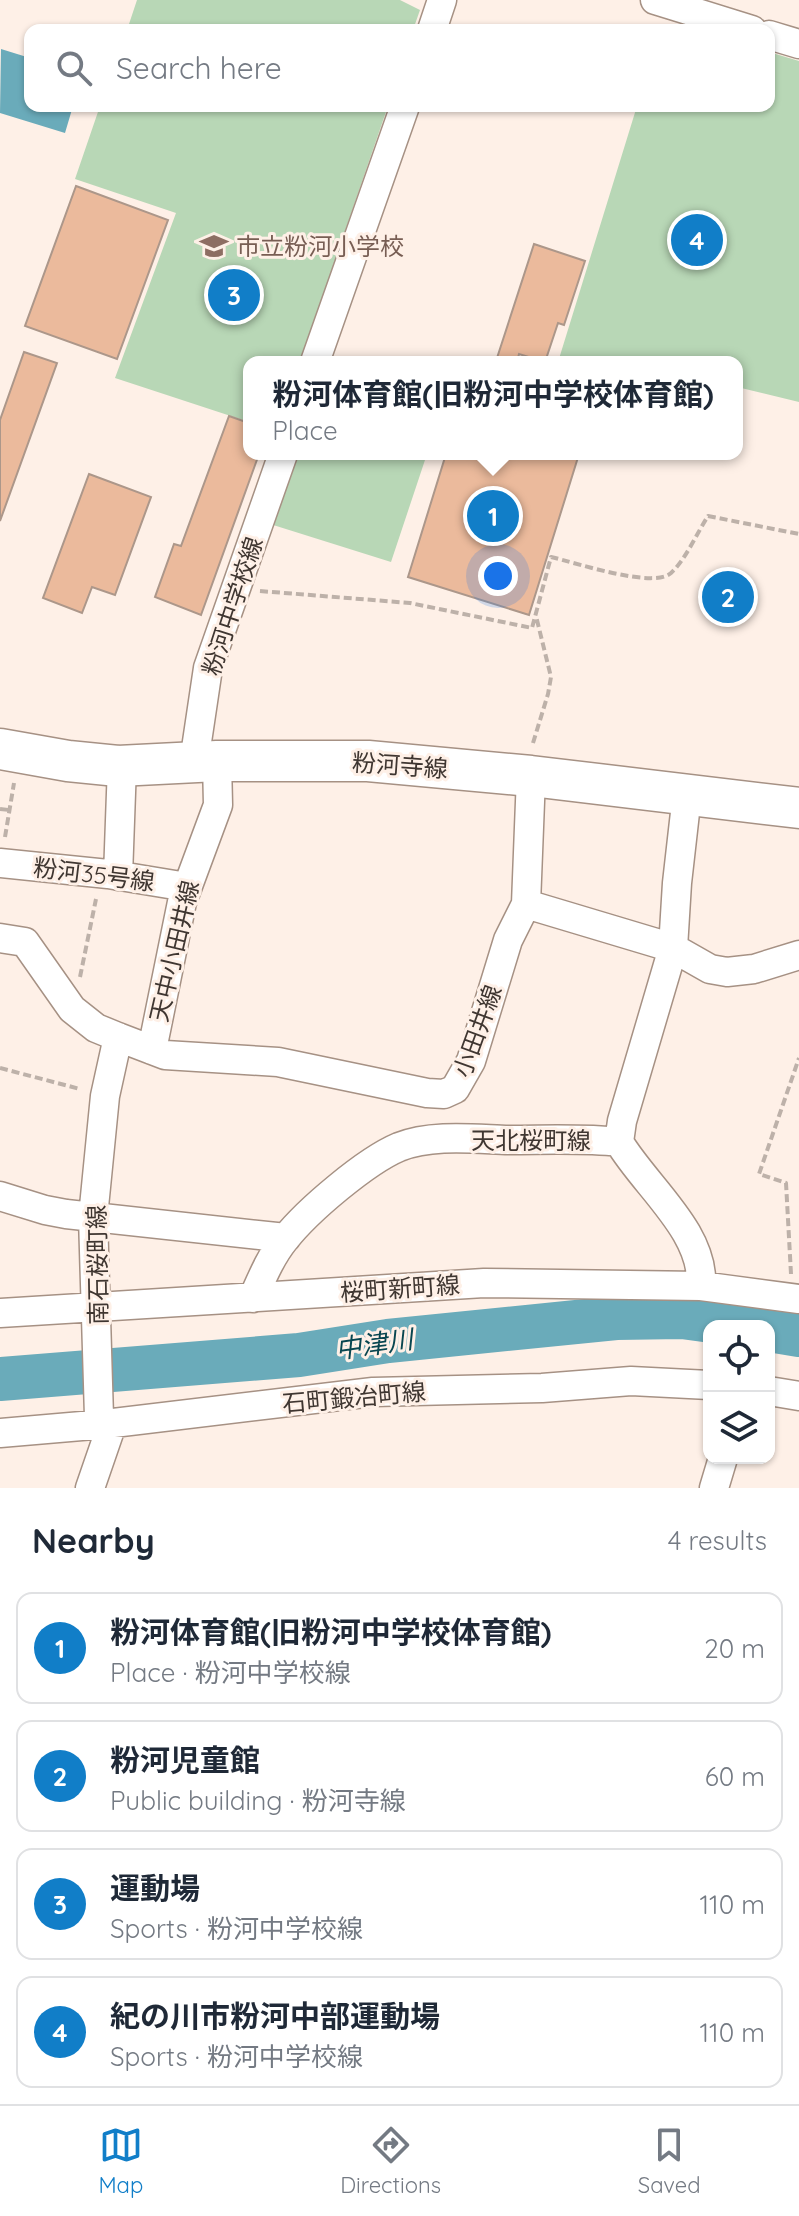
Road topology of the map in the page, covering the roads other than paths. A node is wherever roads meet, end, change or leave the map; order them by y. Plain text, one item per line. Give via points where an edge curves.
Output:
1 (442, 0) edge
2 (655, 0) edge
3 (704, 7) edge
4 (434, 24) edge
5 (739, 24) edge
6 (775, 37) edge
7 (799, 44) edge
8 (403, 112) edge
9 (317, 356) edge
10 (281, 460) edge
11 (10, 750) edge
12 (206, 762) junction
13 (122, 765) junction
14 (528, 776) junction
15 (687, 795) junction
16 (799, 808) edge
17 (0, 863) edge
18 (109, 875) junction
19 (187, 887) junction
20 (526, 904) junction
21 (0, 938) edge
22 (673, 948) junction
23 (799, 955) edge
24 (118, 1037) junction
25 (152, 1050) junction
26 (455, 1089) junction
27 (446, 1140) junction
28 (619, 1142) junction
29 (0, 1196) edge
30 (93, 1217) junction
31 (286, 1238) junction
32 (701, 1286) junction
33 (253, 1298) junction
34 (796, 1299) edge
35 (0, 1313) edge
36 (98, 1314) junction
37 (703, 1385) edge
38 (775, 1392) edge
39 (799, 1396) edge
40 (102, 1420) junction
41 (0, 1433) edge
42 (721, 1464) edge
43 (90, 1488) edge
44 (714, 1488) edge

1 - 4 street
2 - 3 street
3 - 5 street
6 - 7 street
8 - 9 street
10 - 12 street, 粉河中学校線 via 208,668
11 - 13 main road, 粉河寺線
12 - 13 main road, 粉河寺線
12 - 14 main road, 粉河寺線 via 368,761
12 - 19 street, 天中小田井線 via 218,805
13 - 18 street
14 - 15 main road, 粉河寺線
14 - 20 street
15 - 16 main road, 粉河寺線
15 - 22 street, 天北桜町線
17 - 18 street, 粉河35号線
18 - 19 street, 粉河35号線
19 - 25 street, 天中小田井線
20 - 22 street
20 - 26 street, 小田井線 via 508,940 471,1061
21 - 24 street, 小田井線 via 25,942 72,1009
22 - 23 street via 710,969 727,972
22 - 28 street, 天北桜町線
24 - 25 street, 小田井線
24 - 30 street, 南石桜町線 via 105,1096
25 - 26 street, 小田井線 via 278,1062 427,1093
26 - 27 street
27 - 28 street, 天北桜町線
27 - 31 street, 天北桜町線 via 417,1142 387,1153
28 - 32 street via 697,1250
29 - 30 street
30 - 31 street
30 - 36 street, 南石桜町線
31 - 33 street, 天北桜町線
32 - 33 street, 桜町新町線 via 484,1283
32 - 34 street, 桜町新町線
33 - 36 street, 桜町新町線
35 - 36 street, 桜町新町線
36 - 40 street, 南石桜町線
37 - 40 street, 石町鍛冶町線 via 631,1381 373,1392
38 - 39 street
40 - 41 street, 石町鍛冶町線
40 - 43 street, 南石桜町線 via 110,1430
42 - 44 street

